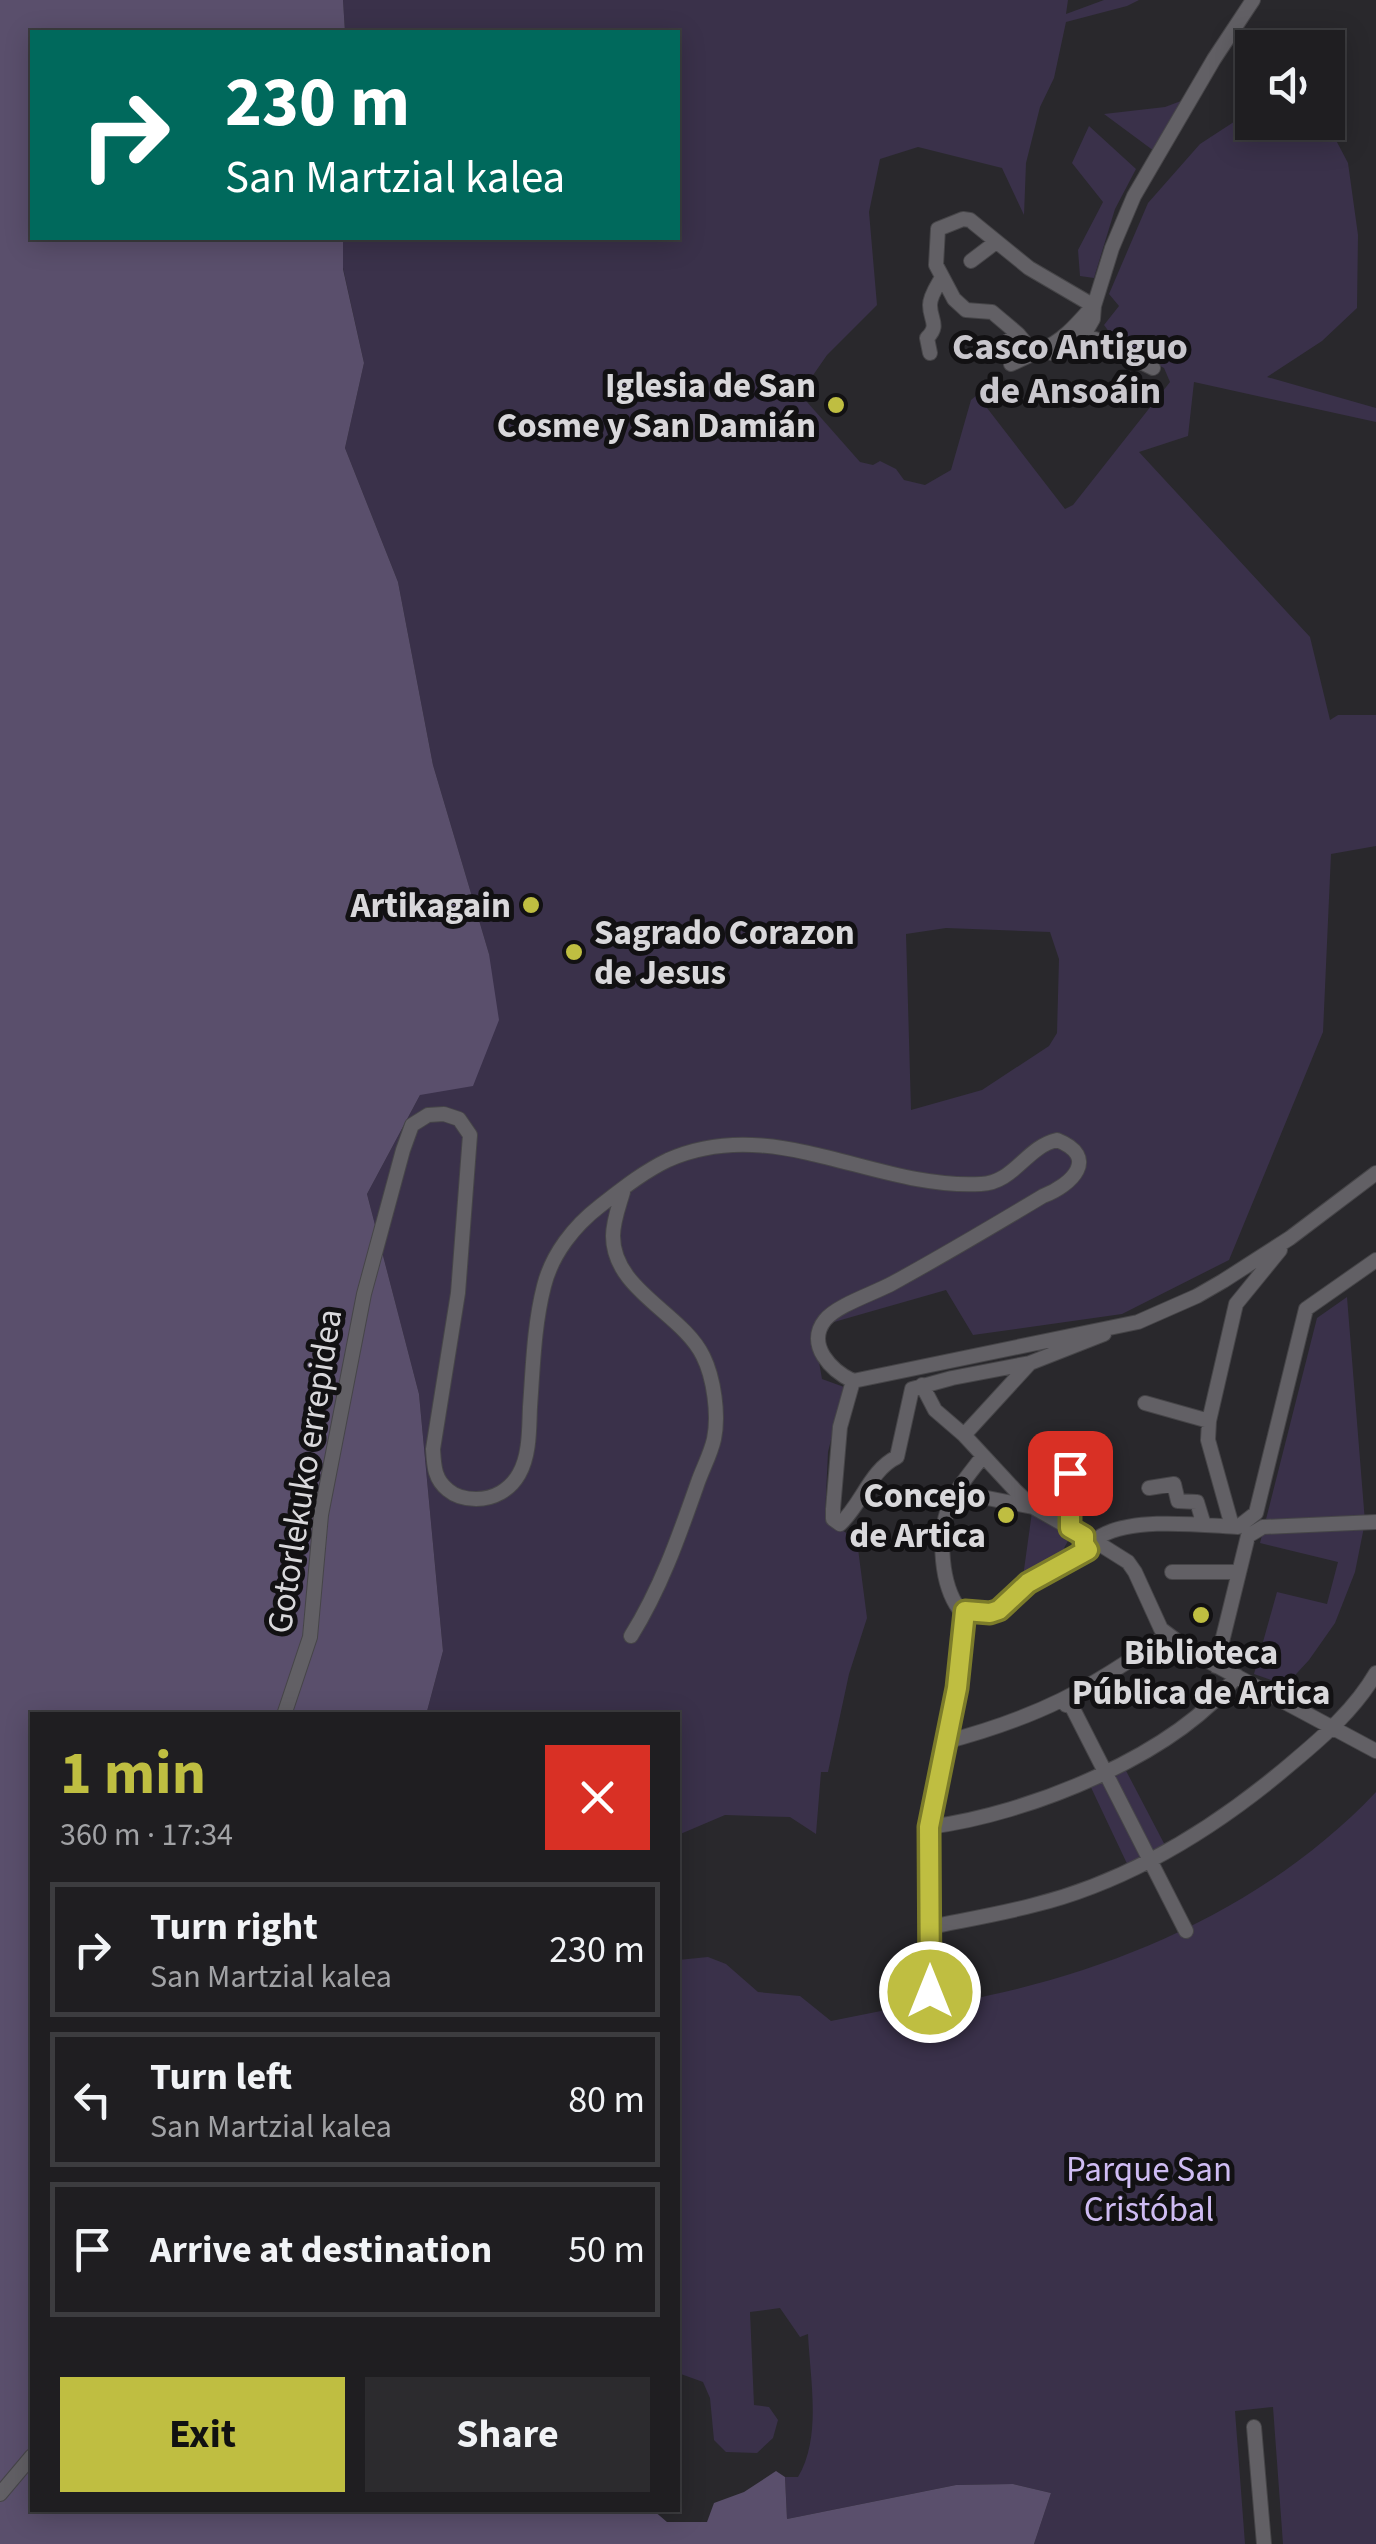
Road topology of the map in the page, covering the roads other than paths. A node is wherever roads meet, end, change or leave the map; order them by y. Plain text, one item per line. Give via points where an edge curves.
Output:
1 (1253, 0) edge
2 (996, 242) junction
3 (971, 262) dead end
4 (940, 279) junction
5 (1094, 312) junction
6 (1018, 334) junction
7 (1095, 340) junction
8 (1076, 345) junction
9 (1040, 350) junction
10 (930, 352) dead end
11 (989, 354) dead end
12 (1011, 364) dead end
13 (1154, 368) dead end
14 (1376, 1173) edge
15 (623, 1192) junction
16 (1290, 1238) junction
17 (1376, 1260) edge
18 (1113, 1329) junction
19 (1030, 1363) junction
20 (854, 1380) junction
21 (922, 1385) junction
22 (1145, 1403) dead end
23 (1210, 1420) junction
24 (964, 1434) junction
25 (983, 1456) junction
26 (1068, 1467) dead end
27 (1149, 1488) dead end
28 (957, 1492) junction
29 (1033, 1507) junction
30 (1376, 1522) edge
31 (1204, 1525) junction
32 (1232, 1526) junction
33 (1070, 1528) junction
34 (1094, 1542) junction
35 (1172, 1572) dead end
36 (1239, 1572) junction
37 (965, 1611) junction
38 (1166, 1635) junction
39 (631, 1636) dead end
40 (1216, 1666) junction
41 (1376, 1674) edge
42 (1237, 1676) junction
43 (1063, 1701) junction
44 (285, 1712) edge
45 (1334, 1727) junction
46 (945, 1742) junction
47 (1376, 1751) edge
48 (1104, 1771) junction
49 (929, 1827) junction
50 (1149, 1861) junction
51 (930, 1928) junction
52 (1186, 1931) dead end
53 (930, 1992) dead end
54 (1254, 2427) dead end
55 (30, 2458) edge
56 (0, 2494) edge
57 (1264, 2544) edge

1 - 5 street via 1134,196
2 - 3 street
2 - 4 street via 970,220 938,229
2 - 5 street
4 - 6 street via 966,310 992,312
4 - 10 street via 930,304
5 - 7 street
5 - 8 street
5 - 9 street
6 - 9 street
6 - 11 street
7 - 8 street
7 - 13 street
8 - 9 street via 1063,352
9 - 12 street
14 - 16 street
15 - 20 street via 672,1158 751,1142 909,1179 970,1184 1000,1180 1041,1144 1056,1140 1074,1151 1077,1170 1060,1189 822,1322 820,1350 829,1366
15 - 39 street via 614,1250 632,1282 702,1354 714,1396 714,1438 674,1552
15 - 44 street, Gotorlekuko errepidea via 581,1224 552,1264 538,1318 520,1473 505,1491 468,1499 450,1492 434,1468 434,1449 458,1293 470,1135 459,1119 444,1114 412,1124 364,1294 320,1516 310,1637
16 - 18 street via 1197,1296
16 - 23 street via 1236,1304
17 - 32 street via 1306,1309 1256,1513
18 - 19 street
18 - 20 street
19 - 21 street
19 - 24 street
20 - 21 street via 840,1427 833,1518 840,1524 886,1462 898,1457 907,1399
21 - 24 street via 935,1410
22 - 23 street
23 - 32 street via 1208,1440
24 - 25 street
25 - 28 street
25 - 29 street
26 - 33 street
27 - 31 street via 1174,1484 1178,1501 1197,1502
28 - 29 street
28 - 37 street via 942,1535 950,1596
29 - 33 street
30 - 36 street via 1263,1527 1248,1536
31 - 32 street
31 - 34 street via 1110,1531
33 - 34 street
34 - 37 street via 1028,1583 999,1610
34 - 38 street via 1128,1562
35 - 36 street
36 - 40 street
37 - 46 street
38 - 40 street
38 - 43 street
40 - 42 street
41 - 45 street
42 - 45 street
42 - 48 street via 1195,1720
43 - 46 street via 1007,1726
43 - 48 street via 1070,1702
45 - 47 street
45 - 50 street via 1264,1787
46 - 49 street
48 - 49 street via 999,1815
48 - 50 street
49 - 51 street
50 - 51 street via 1036,1905
50 - 52 street
51 - 53 street
54 - 57 street
55 - 56 street

